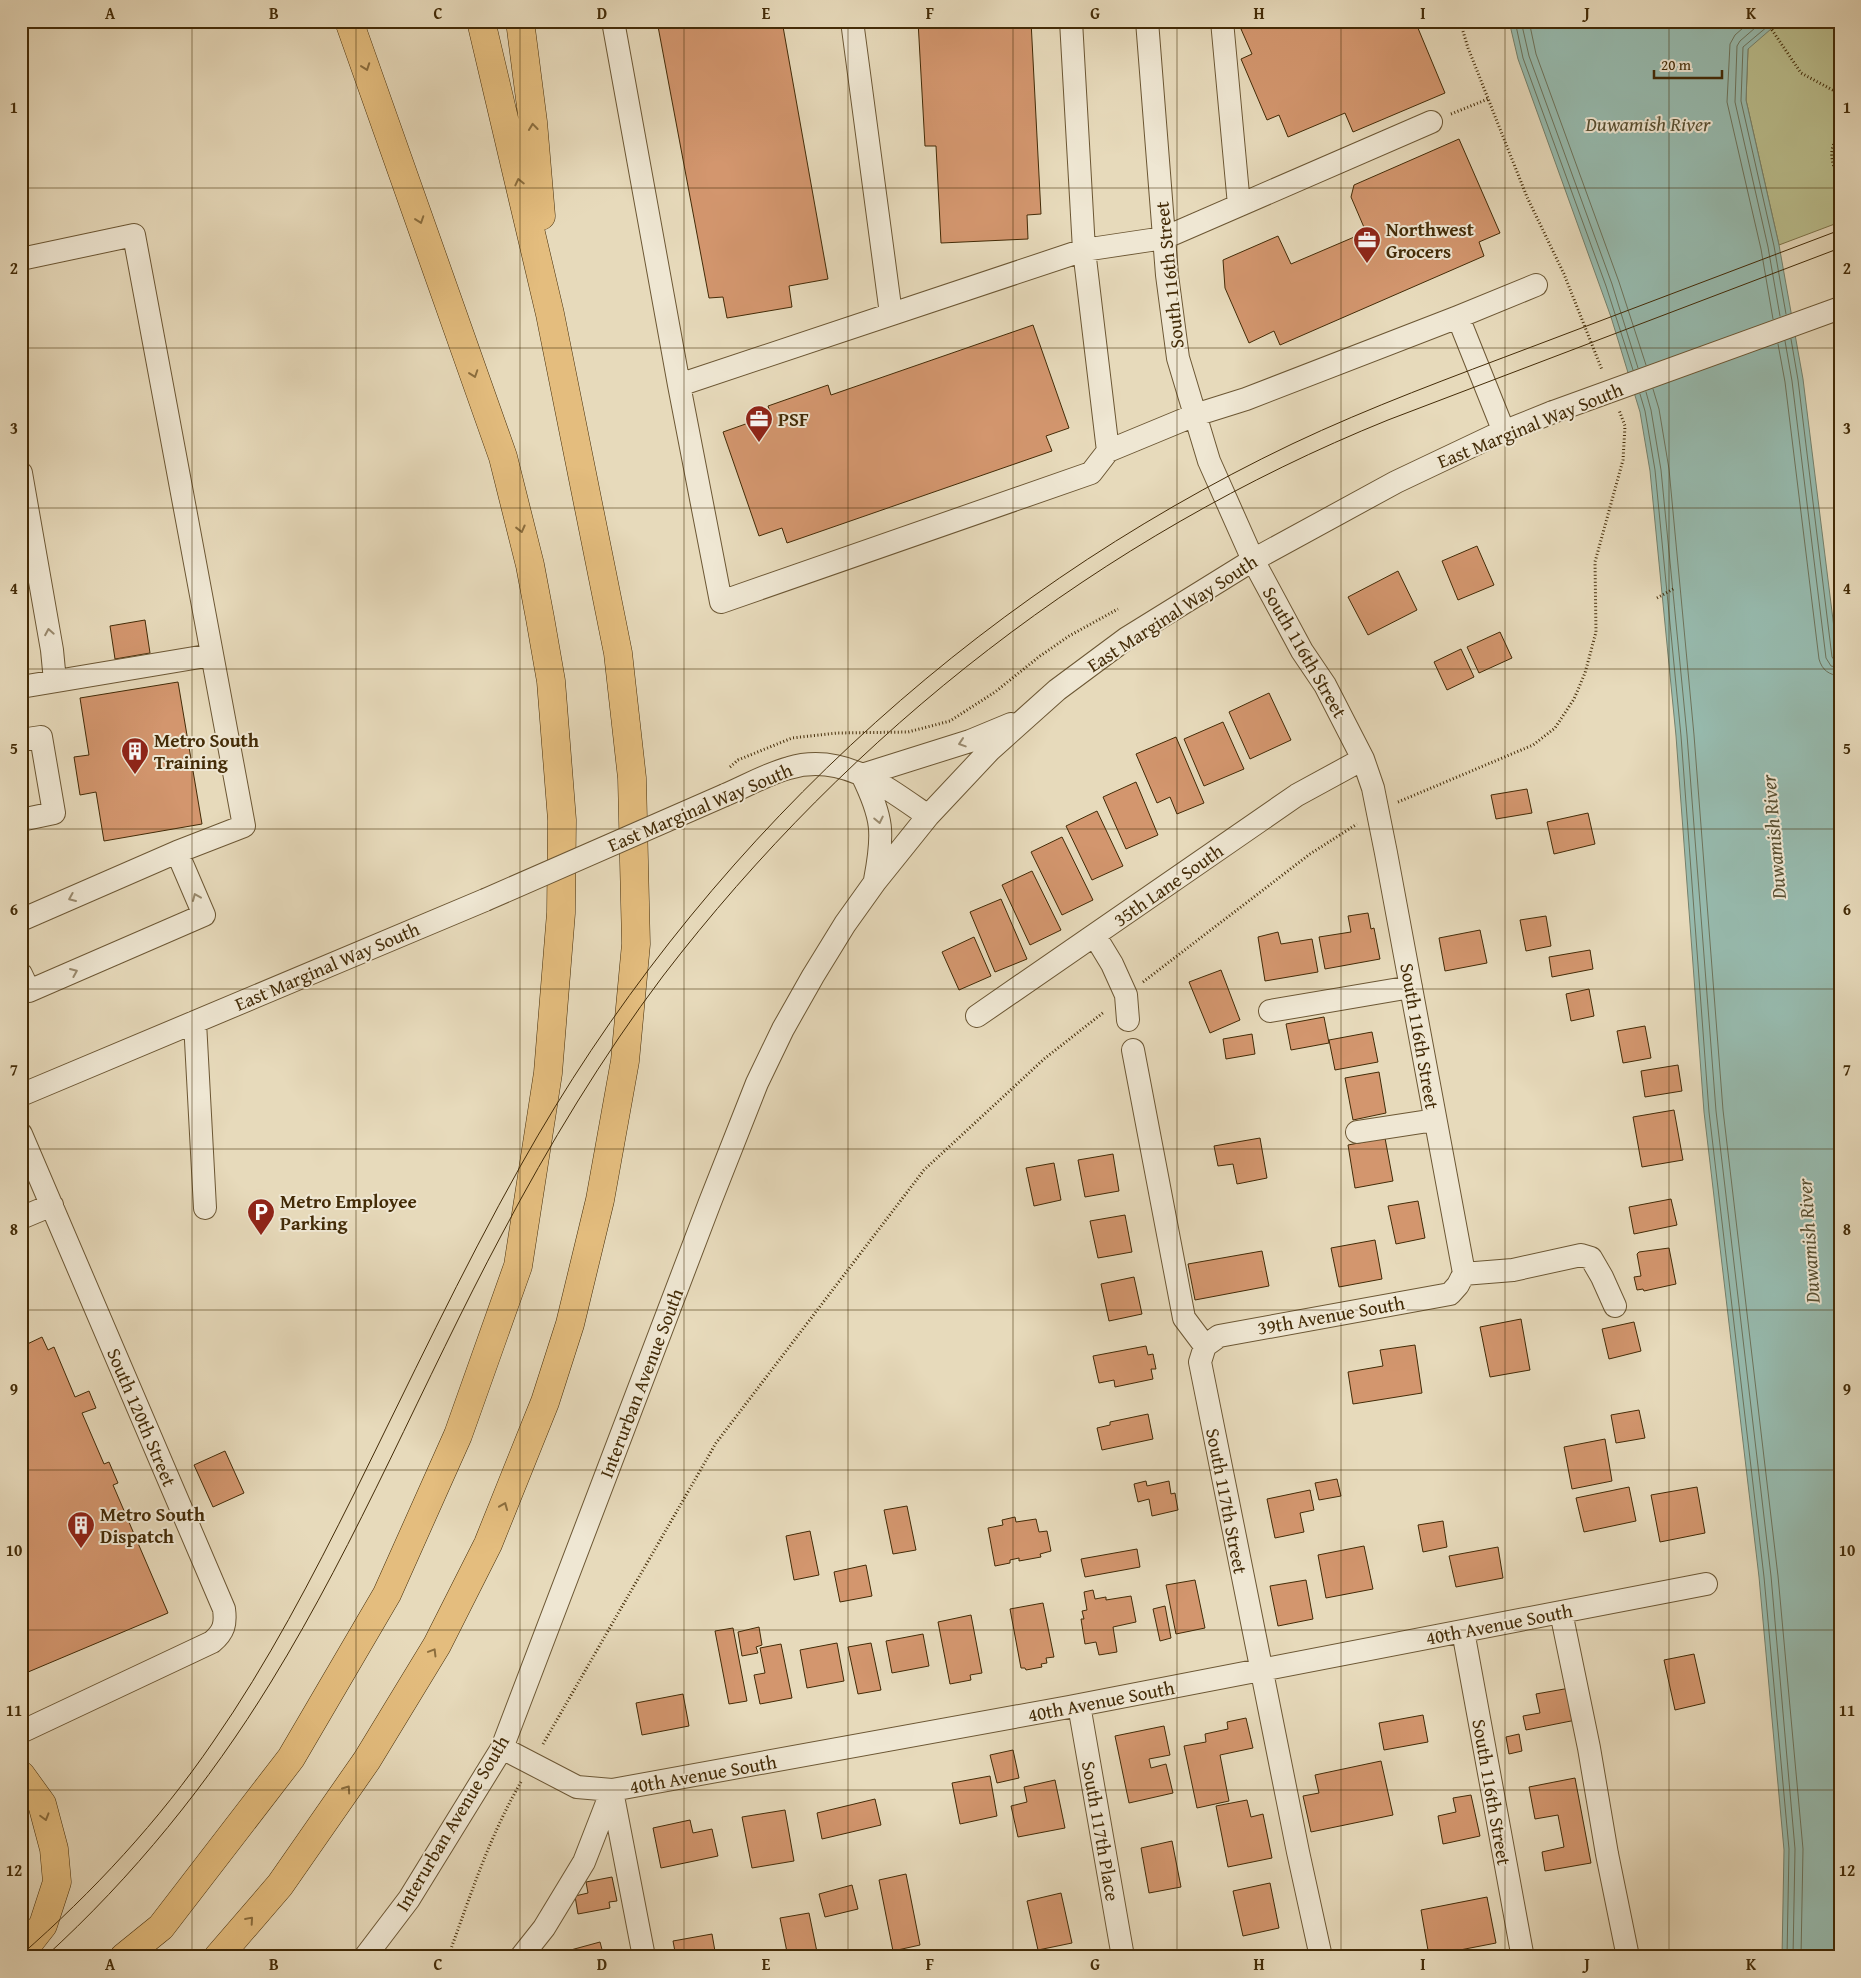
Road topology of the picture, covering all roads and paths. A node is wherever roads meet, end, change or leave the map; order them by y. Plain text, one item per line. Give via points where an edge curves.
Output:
1 (350, 21) edge
2 (481, 21) edge
3 (520, 21) edge
4 (613, 21) edge
5 (852, 21) edge
6 (1071, 21) edge
7 (1147, 21) edge
8 (1222, 21) edge
9 (1766, 21) edge
10 (1839, 93) edge
11 (1488, 99) dead end
12 (1840, 112) edge
13 (1431, 122) joint
14 (1840, 136) edge
15 (1840, 184) edge
16 (1240, 205) junction
17 (1164, 238) junction
18 (1084, 250) junction
19 (21, 259) edge
20 (1536, 285) dead end
21 (1840, 308) edge
22 (550, 314) junction
23 (891, 314) junction
24 (1458, 317) junction
25 (679, 385) junction
26 (1195, 415) junction
27 (1504, 432) junction
28 (1108, 452) junction
29 (21, 473) edge
30 (1253, 560) junction
31 (1675, 588) dead end
32 (1657, 598) dead end
33 (1118, 609) dead end
34 (212, 655) junction
35 (55, 681) junction
36 (21, 687) edge
37 (1024, 719) junction
38 (21, 740) edge
39 (1532, 745) dead end
40 (1363, 759) junction
41 (738, 760) dead end
42 (862, 775) junction
43 (1398, 802) dead end
44 (928, 816) junction
45 (1364, 819) dead end
46 (21, 820) edge
47 (177, 852) junction
48 (875, 882) junction
49 (21, 920) edge
50 (1095, 936) junction
51 (25, 982) edge
52 (1411, 986) junction
53 (1126, 995) junction
54 (1270, 1011) dead end
55 (977, 1016) dead end
56 (1128, 1020) dead end
57 (195, 1022) junction
58 (1132, 1050) dead end
59 (21, 1095) edge
60 (1435, 1120) junction
61 (1357, 1132) dead end
62 (21, 1134) edge
63 (52, 1205) junction
64 (205, 1208) dead end
65 (21, 1218) edge
66 (1461, 1280) junction
67 (1615, 1306) dead end
68 (1205, 1346) junction
69 (1706, 1584) dead end
70 (1561, 1612) junction
71 (1463, 1631) junction
72 (1261, 1670) junction
73 (1079, 1705) junction
74 (550, 1731) dead end
75 (21, 1732) edge
76 (502, 1748) junction
77 (21, 1776) edge
78 (612, 1790) junction
79 (516, 1791) dead end
80 (21, 1953) edge
81 (1522, 1953) dead end
82 (124, 1957) edge
83 (218, 1957) edge
84 (366, 1957) edge
85 (448, 1957) edge
86 (521, 1957) edge
87 (644, 1957) edge
88 (1123, 1957) edge
89 (1321, 1957) edge
90 (1628, 1957) edge

1 -> 82 highway via 503,457 540,618 551,681 562,820 561,913 548,1073 518,1266 458,1434 387,1594 291,1758 161,1927
22 -> 2 highway
22 -> 3 highway via 533,122
4 - 25 street
5 - 23 street
6 - 18 street
7 - 17 street, South 116th Street
8 - 16 street
9 - 10 path via 1801,73
10 - 12 path via 1835,100
11 - 13 path
13 - 16 street
14 - 15 path via 1832,146
16 - 17 street
17 - 18 street
17 - 26 street, South 116th Street via 1178,358
18 - 23 street
18 - 28 street
19 - 34 street via 134,235
20 - 24 street
21 - 27 street, East Marginal Way South, bridge
83 -> 22 highway via 280,1885 367,1760 437,1645 488,1544 546,1402 570,1324 600,1200 626,1061 636,944 632,778 618,653
23 - 25 street
24 - 26 street via 1246,399
24 - 27 street
25 - 28 street via 721,602 1092,473
26 - 28 street
26 - 30 street, South 116th Street via 1209,461
27 - 30 street, East Marginal Way South via 1396,482
35 -> 29 street
30 - 37 street, East Marginal Way South via 1127,638
30 - 40 street, South 116th Street via 1302,651 1325,685
31 - 32 path
33 - 41 path via 1069,636 995,692 950,721 908,732 837,733 792,738
34 - 35 street
34 - 47 street via 244,826
35 - 36 street
37 -> 42 street via 970,741
37 - 44 street, East Marginal Way South via 958,782
38 - 46 street via 41,737 54,813
39 - 43 path
40 - 50 street, 35th Lane South via 1297,795
40 - 52 street, South 116th Street via 1378,812
42 - 44 street, East Marginal Way South via 882,784
42 -> 48 street via 876,803 881,828
42 - 57 street, East Marginal Way South, bridge via 833,765 803,765 781,771
44 - 48 street, Interurban Avenue South
45 - 53 path via 1310,854
47 -> 49 street
51 -> 47 street via 204,915
48 - 76 street, Interurban Avenue South via 813,976 757,1083
50 - 53 street
50 - 55 street, 35th Lane South
52 - 54 street
52 - 60 street, South 116th Street
53 - 56 street
53 - 74 path via 1044,1059 924,1170 716,1443
57 - 59 street, East Marginal Way South
57 - 64 street
58 - 68 street via 1184,1318
60 - 61 street
60 - 66 street, South 116th Street
62 - 63 street, South 120th Street
63 - 65 street
63 - 75 street, South 120th Street via 224,1608 225,1622 221,1634 212,1642
66 - 67 street via 1581,1255 1591,1258
66 - 68 street, 39th Avenue South via 1450,1294 1219,1336
68 - 72 street, South 117th Street via 1200,1362
69 - 70 street, 40th Avenue South
70 - 71 street, 40th Avenue South
70 - 90 street
71 - 72 street, 40th Avenue South
71 - 81 street, South 116th Street
72 - 73 street, 40th Avenue South
72 - 89 street, South 117th Street
73 - 78 street, 40th Avenue South
73 - 88 street, South 117th Place
76 - 78 street, 40th Avenue South via 577,1787
76 - 84 street, Interurban Avenue South via 409,1899
77 -> 80 highway via 42,1804 54,1850 57,1882 43,1925
78 - 86 street via 584,1862 544,1928
78 - 87 street
79 - 85 path via 486,1853

